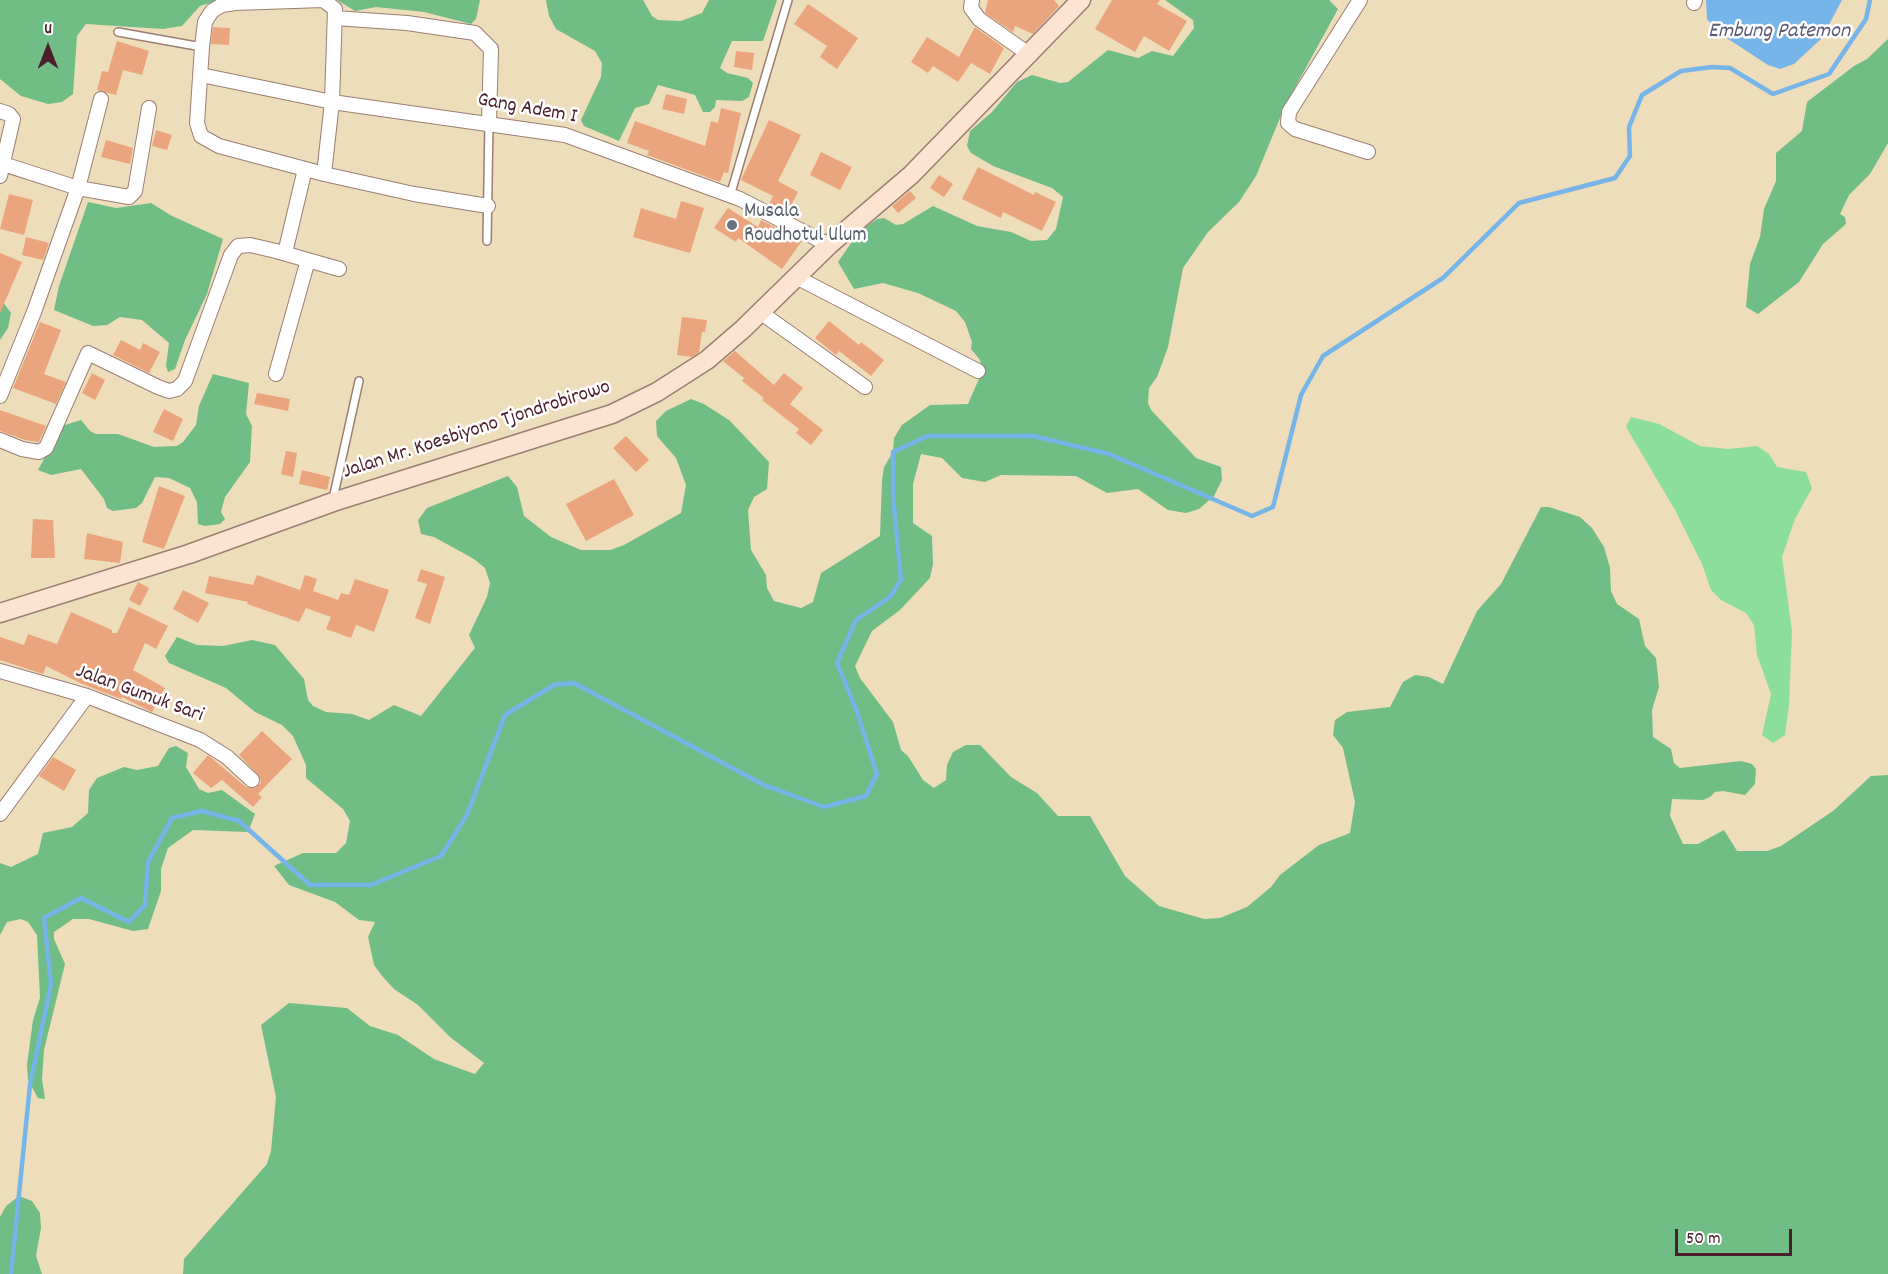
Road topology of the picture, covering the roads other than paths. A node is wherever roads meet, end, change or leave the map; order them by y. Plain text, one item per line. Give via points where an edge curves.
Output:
1 (788, 0) edge
2 (972, 0) edge
3 (1081, 0) edge
4 (1360, 0) edge
5 (335, 18) junction
6 (118, 32) dead end
7 (202, 46) junction
8 (1030, 55) junction
9 (201, 75) junction
10 (101, 99) dead end
11 (332, 102) junction
12 (149, 108) dead end
13 (0, 111) edge
14 (489, 123) junction
15 (1368, 152) dead end
16 (1, 167) edge
17 (305, 169) junction
18 (324, 174) junction
19 (78, 188) junction
20 (730, 196) junction
21 (488, 206) junction
22 (487, 241) dead end
23 (829, 245) junction
24 (285, 253) junction
25 (308, 260) junction
26 (339, 268) dead end
27 (796, 277) junction
28 (760, 312) junction
29 (978, 371) dead end
30 (276, 374) dead end
31 (360, 381) dead end
32 (866, 387) dead end
33 (0, 396) edge
34 (0, 440) edge
35 (333, 502) junction
36 (0, 613) edge
37 (0, 671) edge
38 (87, 696) junction
39 (252, 780) dead end
40 (0, 814) edge

1 - 20 lane
2 - 8 street via 971,8 979,19
3 - 8 main road, Jalan Mr. Koesbiyono Tjondrobirowo
4 - 15 street via 1289,112 1288,123 1295,129
5 - 7 street via 335,9 323,0 222,5 205,22
5 - 11 street
5 - 14 street via 475,33 491,49
6 - 7 lane
7 - 9 street
8 - 23 main road, Jalan Mr. Koesbiyono Tjondrobirowo via 911,175
9 - 11 street, Gang Adem I
9 - 17 street via 197,123 201,136 219,146
10 - 19 street
11 - 14 street, Gang Adem I
11 - 18 street
12 - 19 street via 135,191 123,198
13 - 16 street via 14,119
14 - 20 street, Gang Adem I via 565,135
14 - 21 lane
16 - 19 street
17 - 18 street
17 - 24 street
18 - 21 street
19 - 33 street
20 - 23 street, Gang Adem I
21 - 22 lane
23 - 27 main road, Jalan Mr. Koesbiyono Tjondrobirowo
24 - 25 street
24 - 34 street via 238,246 231,255 185,381 177,389 158,387 88,352 46,448 39,452
25 - 26 street
25 - 30 street
27 - 28 main road, Jalan Mr. Koesbiyono Tjondrobirowo
27 - 29 street
28 - 32 street
28 - 35 main road, Jalan Mr. Koesbiyono Tjondrobirowo via 707,360 657,392 612,414
31 - 35 lane
35 - 36 main road, Jalan Mr. Koesbiyono Tjondrobirowo via 189,554
37 - 38 street, Jalan Gumuk Sari
38 - 39 street, Jalan Gumuk Sari via 200,740
38 - 40 street

